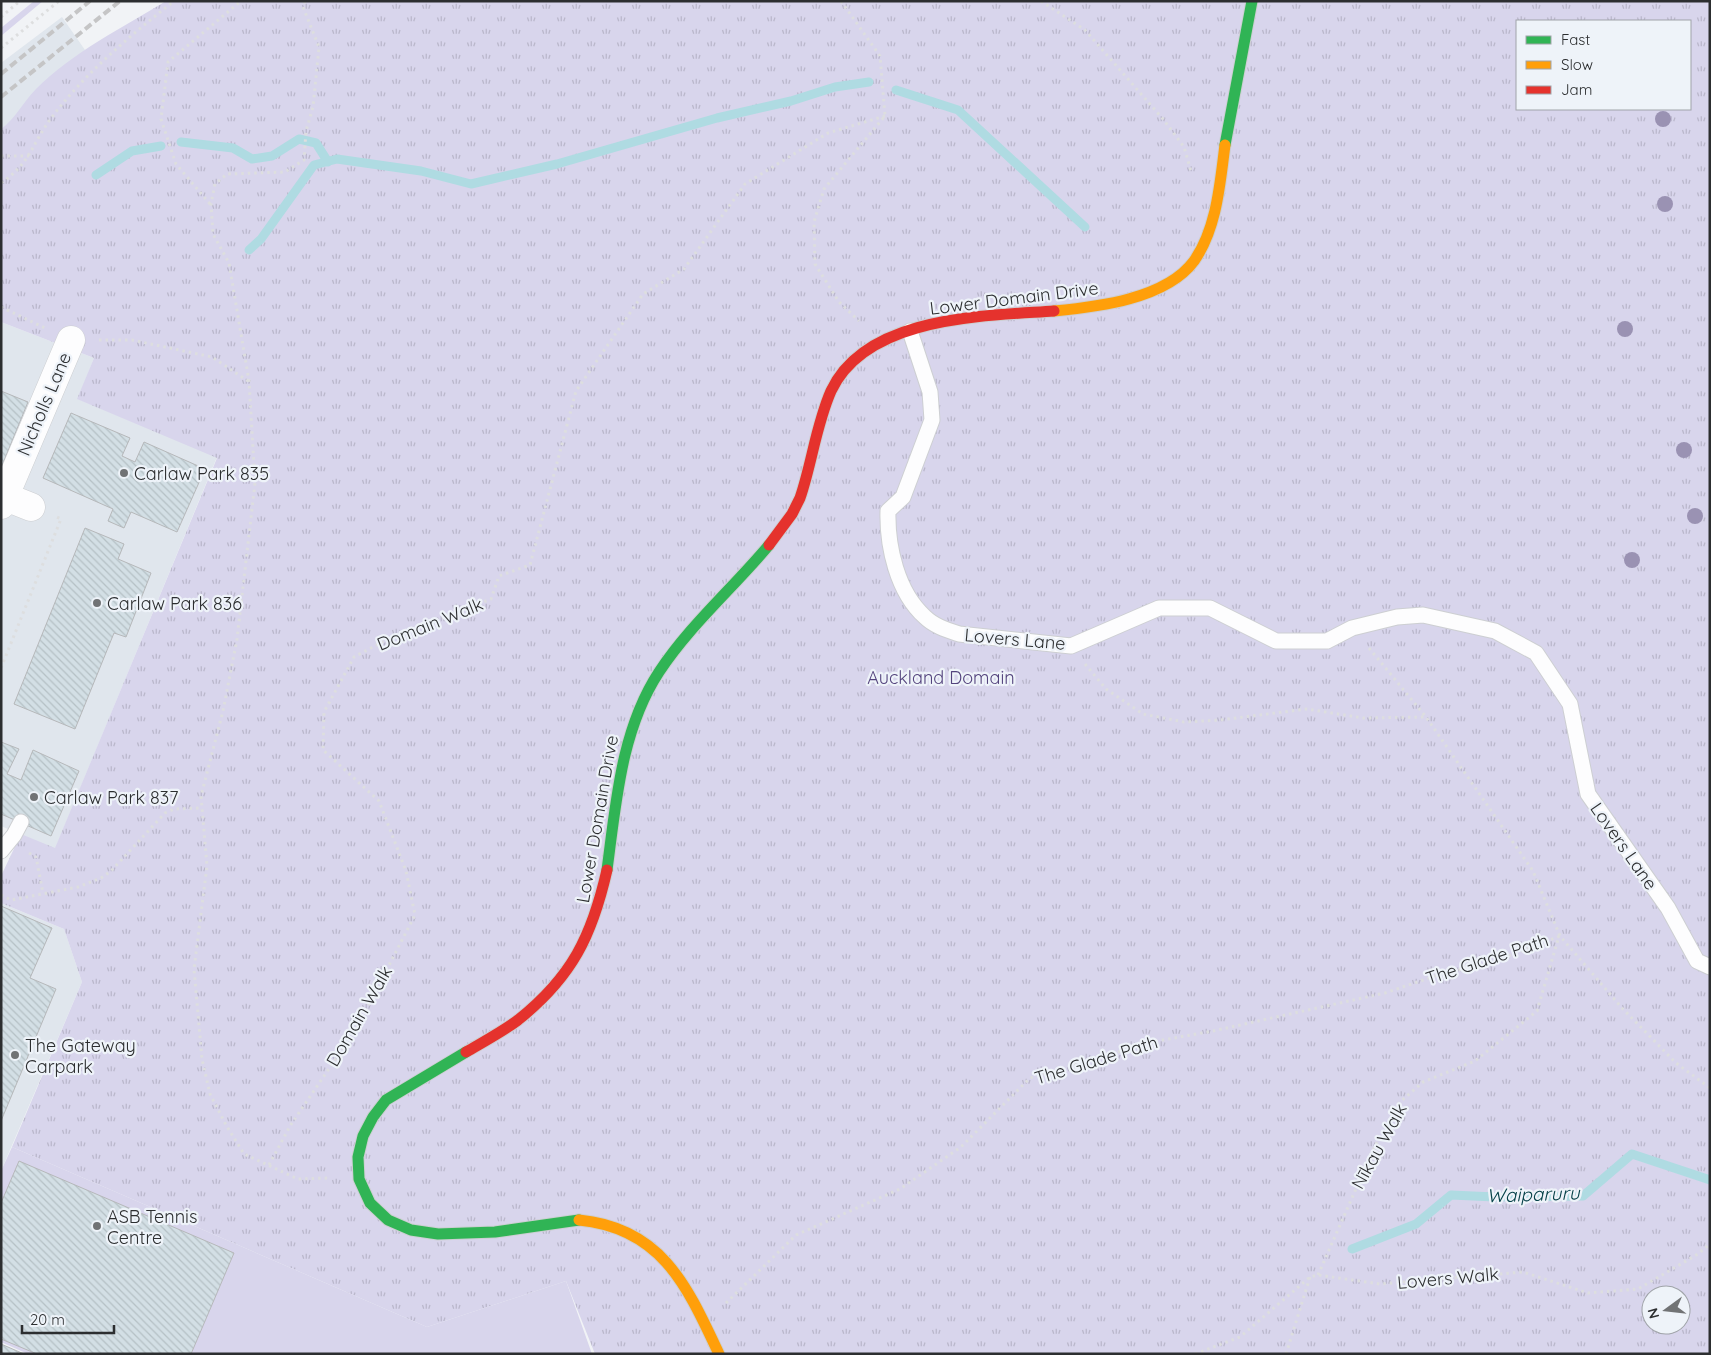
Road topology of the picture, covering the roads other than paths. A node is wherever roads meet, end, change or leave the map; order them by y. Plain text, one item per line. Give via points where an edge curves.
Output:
1 (1252, 1) edge
2 (910, 331) junction
3 (70, 340) road end
4 (2, 499) edge
5 (31, 507) road end
6 (21, 822) dead end
7 (1, 851) edge
8 (1710, 967) edge
9 (718, 1353) edge

1 - 2 street, Lower Domain Drive via 1212,222 1191,264 1160,287 1112,303 1081,309 997,315
2 - 8 lane, Lovers Lane via 930,392 932,420 903,497 888,511 888,530 901,581 925,617 942,629 959,634 1071,646 1159,608 1210,608 1276,641 1327,641 1352,628 1423,614 1495,630 1536,653 1570,704 1588,794 1668,908 1697,961
2 - 9 street, Lower Domain Drive via 878,341 857,356 840,376 821,420 794,510 755,564 692,628 645,696 623,758 608,875 602,897 588,938 564,978 517,1021 386,1100 373,1115 362,1138 358,1177 373,1208 391,1222 420,1233 461,1234 583,1220 630,1232 653,1248 679,1279
3 - 4 street, Nicholls Lane
4 - 5 street, Nicholls Lane
6 - 7 lane

